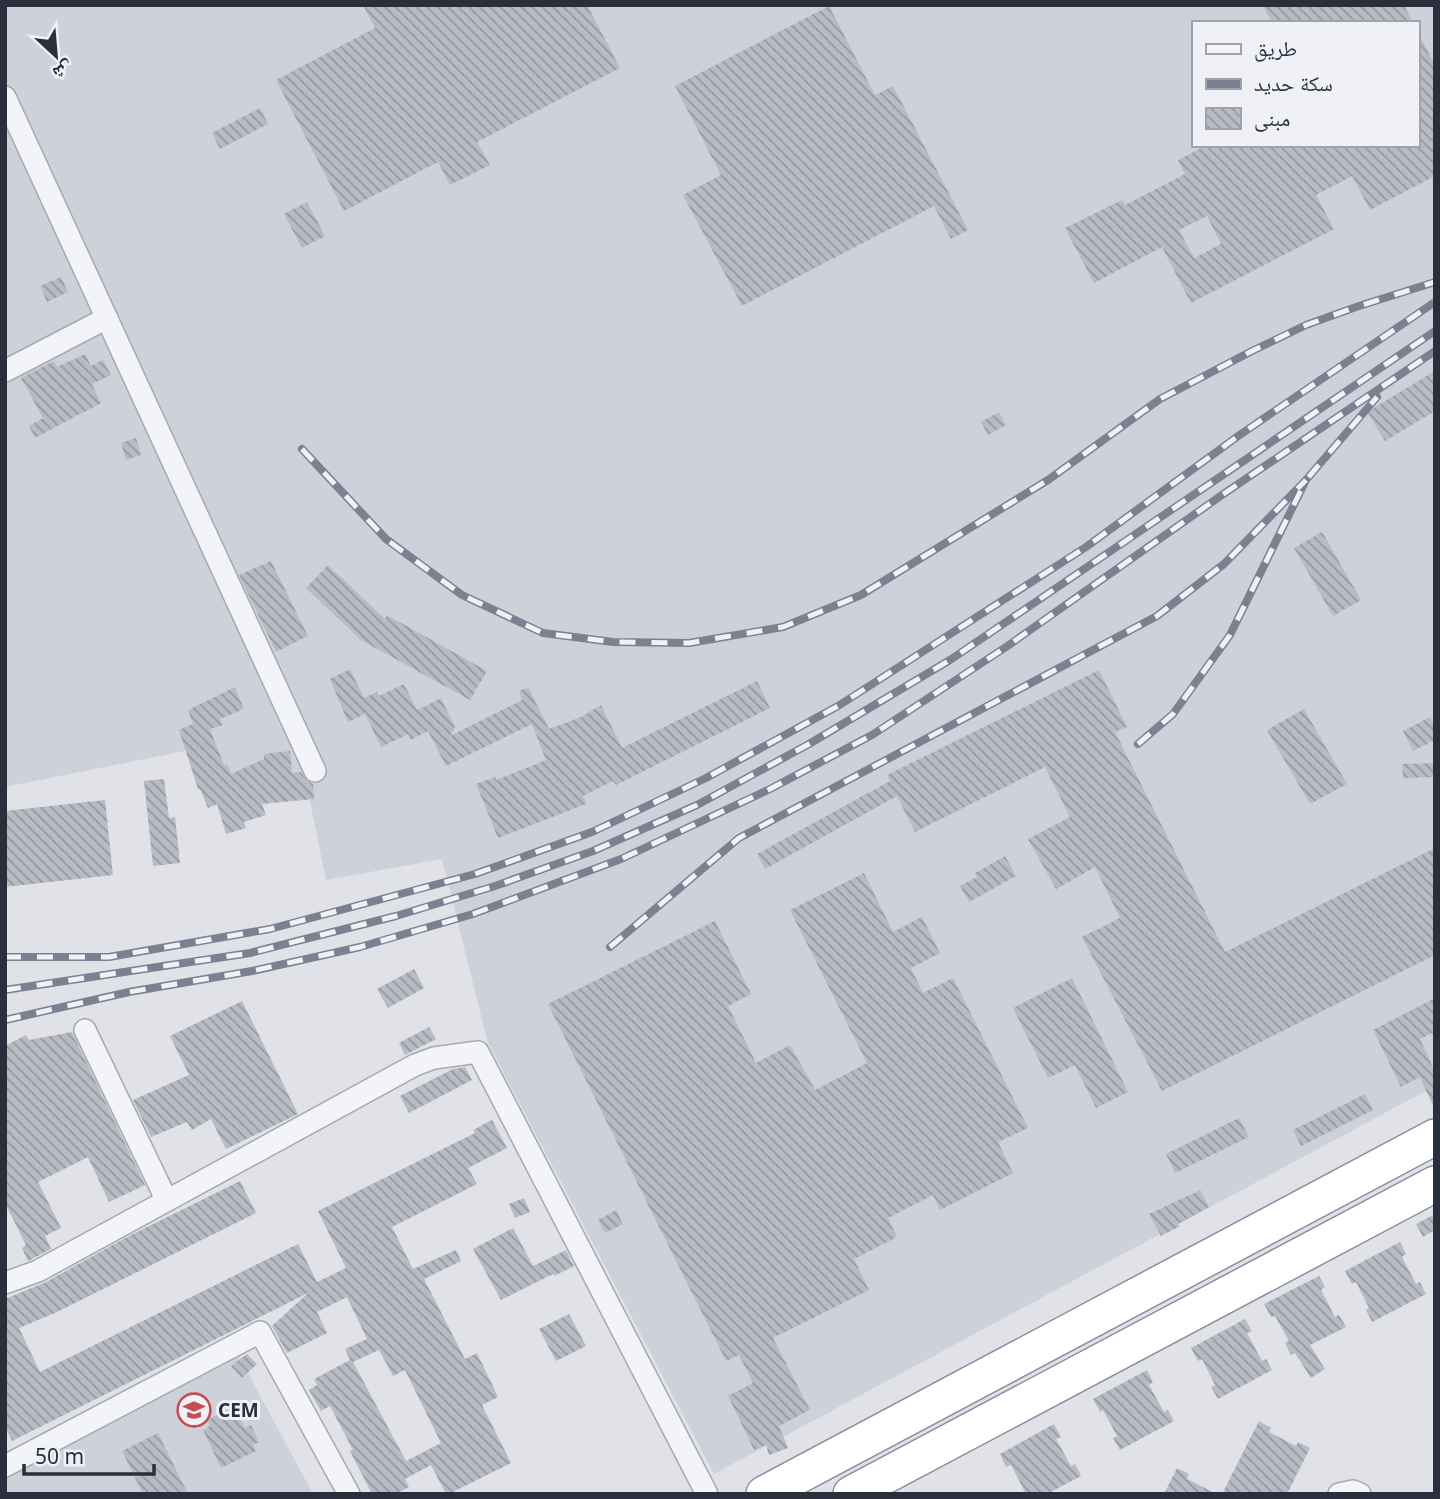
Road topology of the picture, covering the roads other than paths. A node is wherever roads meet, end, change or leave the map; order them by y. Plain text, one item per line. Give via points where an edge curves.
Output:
1 (5, 97) edge
2 (107, 318) junction
3 (5, 371) edge
4 (315, 771) dead end
5 (85, 1030) dead end
6 (1435, 1137) edge
7 (1435, 1184) edge
8 (166, 1199) junction
9 (5, 1283) edge
10 (5, 1466) edge
11 (349, 1494) edge
12 (707, 1494) edge
13 (764, 1494) edge
14 (851, 1494) edge
15 (1339, 1494) edge
16 (1360, 1494) edge

1 - 2 street
2 - 3 street
2 - 4 street
5 - 8 street
6 - 13 highway
7 - 14 highway
8 - 9 street via 38,1270
8 - 12 street via 415,1065 478,1052
10 - 11 street via 260,1332
15 - 16 street

